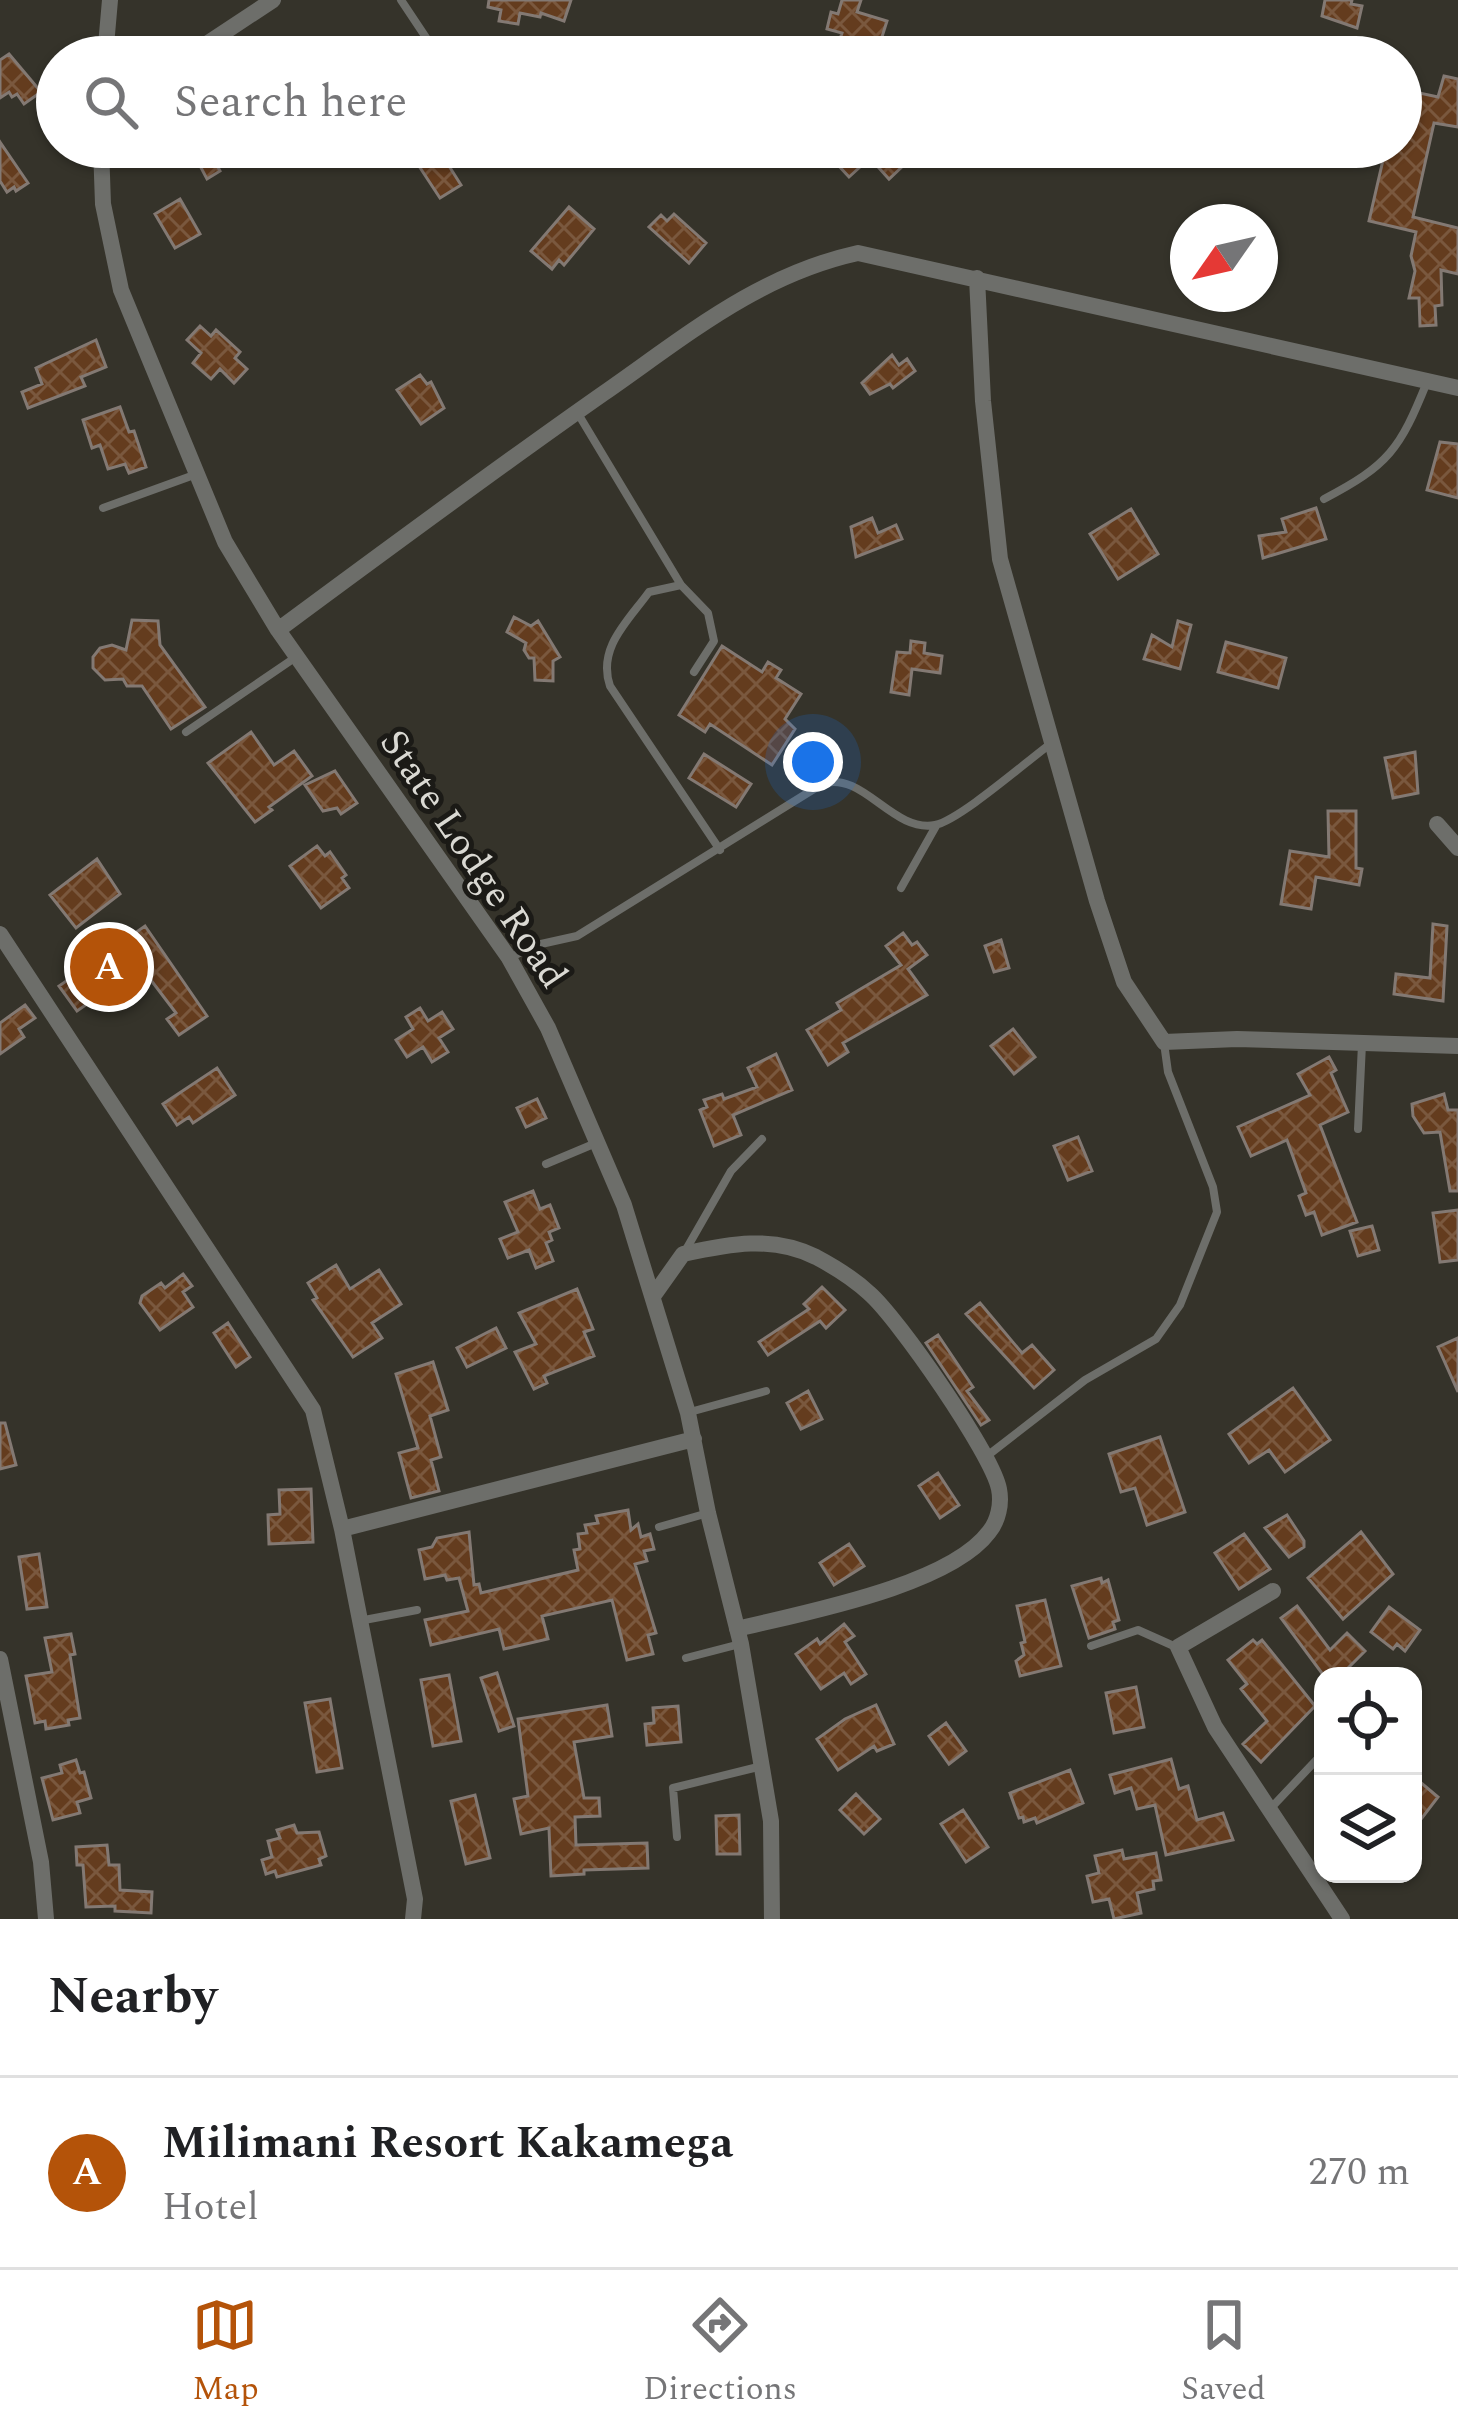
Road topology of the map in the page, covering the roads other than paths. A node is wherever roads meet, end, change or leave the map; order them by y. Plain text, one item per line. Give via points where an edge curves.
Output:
1 (110, 0) edge
2 (273, 0) edge
3 (401, 0) edge
4 (107, 36) edge
5 (219, 36) edge
6 (425, 36) edge
7 (101, 168) edge
8 (977, 278) junction
9 (1428, 381) junction
10 (1458, 388) edge
11 (577, 412) junction
12 (196, 475) junction
13 (1324, 499) dead end
14 (103, 508) dead end
15 (680, 585) junction
16 (278, 630) junction
17 (297, 656) junction
18 (694, 672) dead end
19 (186, 732) dead end
20 (1054, 741) junction
21 (937, 824) junction
22 (1437, 824) dead end
23 (1458, 848) edge
24 (720, 850) junction
25 (901, 888) dead end
26 (0, 934) edge
27 (509, 958) junction
28 (1164, 1042) junction
29 (1362, 1043) junction
30 (1458, 1046) edge
31 (1358, 1130) dead end
32 (762, 1139) dead end
33 (597, 1142) junction
34 (547, 1164) dead end
35 (683, 1254) junction
36 (654, 1295) junction
37 (766, 1390) dead end
38 (688, 1412) junction
39 (694, 1439) junction
40 (987, 1456) junction
41 (708, 1513) junction
42 (658, 1527) dead end
43 (342, 1528) junction
44 (1273, 1591) dead end
45 (417, 1610) dead end
46 (358, 1621) junction
47 (739, 1636) junction
48 (1091, 1646) dead end
49 (1178, 1648) junction
50 (686, 1658) dead end
51 (0, 1659) edge
52 (1314, 1762) edge
53 (764, 1766) junction
54 (1268, 1811) junction
55 (677, 1837) dead end
56 (46, 1919) edge
57 (413, 1919) edge
58 (772, 1919) edge
59 (1342, 1919) edge

1 - 4 street
2 - 5 street
3 - 6 lane
7 - 12 street, State Lodge Road via 121,290
8 - 9 street
8 - 11 street via 857,253 812,263 753,291
8 - 20 street via 1000,559
9 - 10 street
9 - 13 lane via 1403,441 1368,476
11 - 15 lane
11 - 16 street
12 - 14 lane
12 - 16 street, State Lodge Road
15 - 18 lane via 712,628 714,641
15 - 24 lane via 650,592 612,643 605,671
16 - 17 street, State Lodge Road
17 - 19 lane
17 - 27 street, State Lodge Road
20 - 21 lane
20 - 28 street via 1124,982
21 - 24 lane via 910,822 834,780
21 - 25 lane
22 - 23 street
24 - 27 lane via 577,936
26 - 43 street via 298,1381 320,1427
27 - 33 street, State Lodge Road
28 - 29 street
28 - 40 lane via 1217,1212 1187,1288 1156,1339 1104,1366
29 - 30 street
29 - 31 lane
32 - 35 lane via 731,1171
33 - 34 lane
33 - 36 street, State Lodge Road
35 - 36 street
35 - 40 street via 775,1244 852,1281 870,1293
36 - 38 street, State Lodge Road
37 - 38 lane
38 - 39 street, State Lodge Road
39 - 41 street, State Lodge Road
39 - 43 street
40 - 47 street via 1000,1492 998,1515 976,1545 921,1577
41 - 42 lane
41 - 47 street, State Lodge Road
43 - 46 street
44 - 49 street
45 - 46 lane
46 - 57 street via 416,1899
47 - 50 lane
47 - 53 street, State Lodge Road
48 - 49 lane via 1138,1630
49 - 54 street
51 - 56 street
52 - 54 lane
53 - 55 lane via 673,1788
53 - 58 street, State Lodge Road
54 - 59 street

